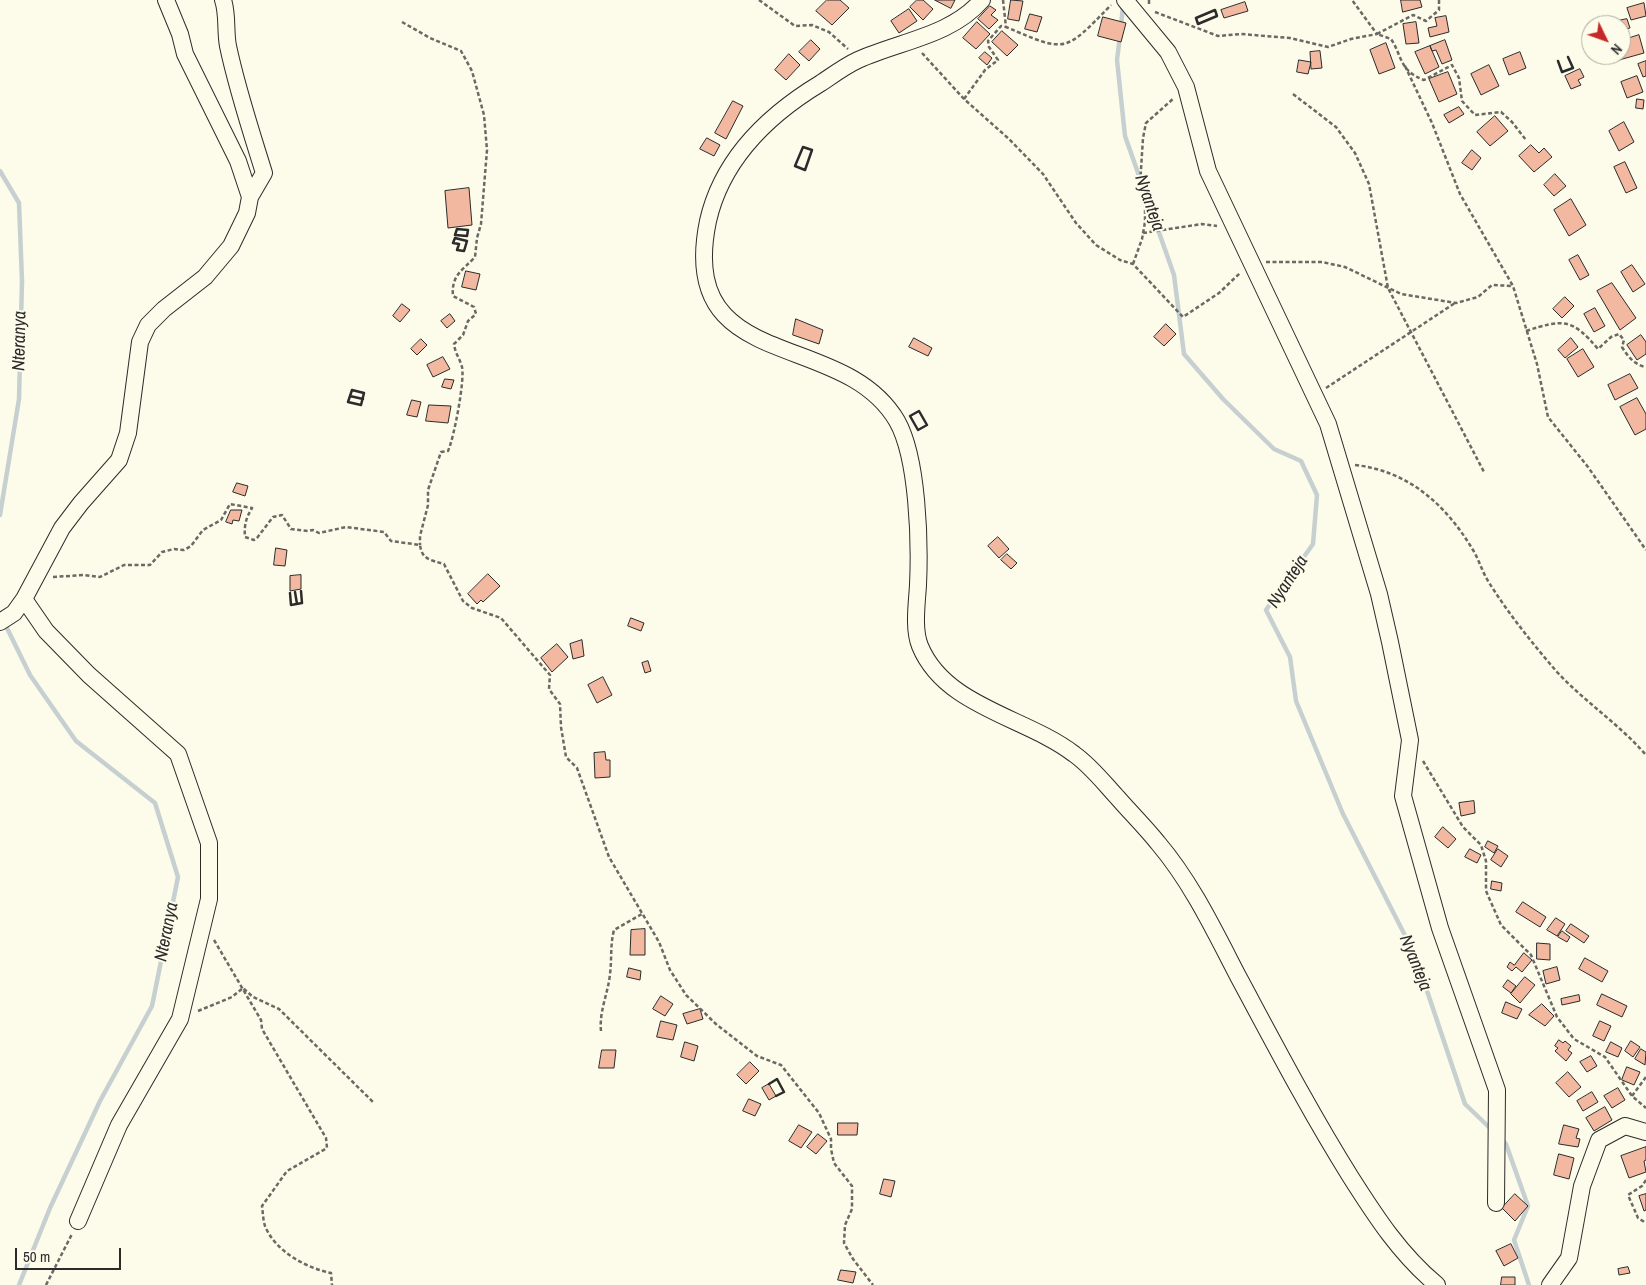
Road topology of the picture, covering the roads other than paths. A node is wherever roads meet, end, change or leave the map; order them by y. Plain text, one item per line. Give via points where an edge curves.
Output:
1 (166, 0) edge
2 (223, 0) edge
3 (982, 0) edge
4 (1123, 2) edge
5 (250, 197) junction
6 (24, 599) junction
7 (0, 622) edge
8 (1646, 1132) edge
9 (1496, 1203) dead end
10 (78, 1221) road end
11 (1437, 1285) edge
12 (1550, 1285) edge

1 - 5 street via 185,54 230,144
2 - 5 street via 227,12 227,43 236,81 264,173
3 - 11 street via 971,13 949,26 856,61 798,97 754,134 725,173 708,220 704,262 706,286 718,310 753,337 854,379 882,402 898,424 908,452 919,546 918,642 931,665 947,683 1055,740 1080,758 1160,844 1195,896 1330,1145 1386,1232 1416,1268
4 - 9 street via 1168,52 1186,87 1208,171 1328,424 1341,463 1379,594 1410,740 1404,796 1440,928 1497,1090
5 - 6 street via 247,213 232,246 204,277 148,325 140,342 128,433 119,460 62,528
6 - 7 street via 14,613
6 - 10 street via 46,631 178,754 209,843 209,899 180,1019 119,1125
8 - 12 street via 1625,1126 1599,1140 1582,1186 1569,1258

